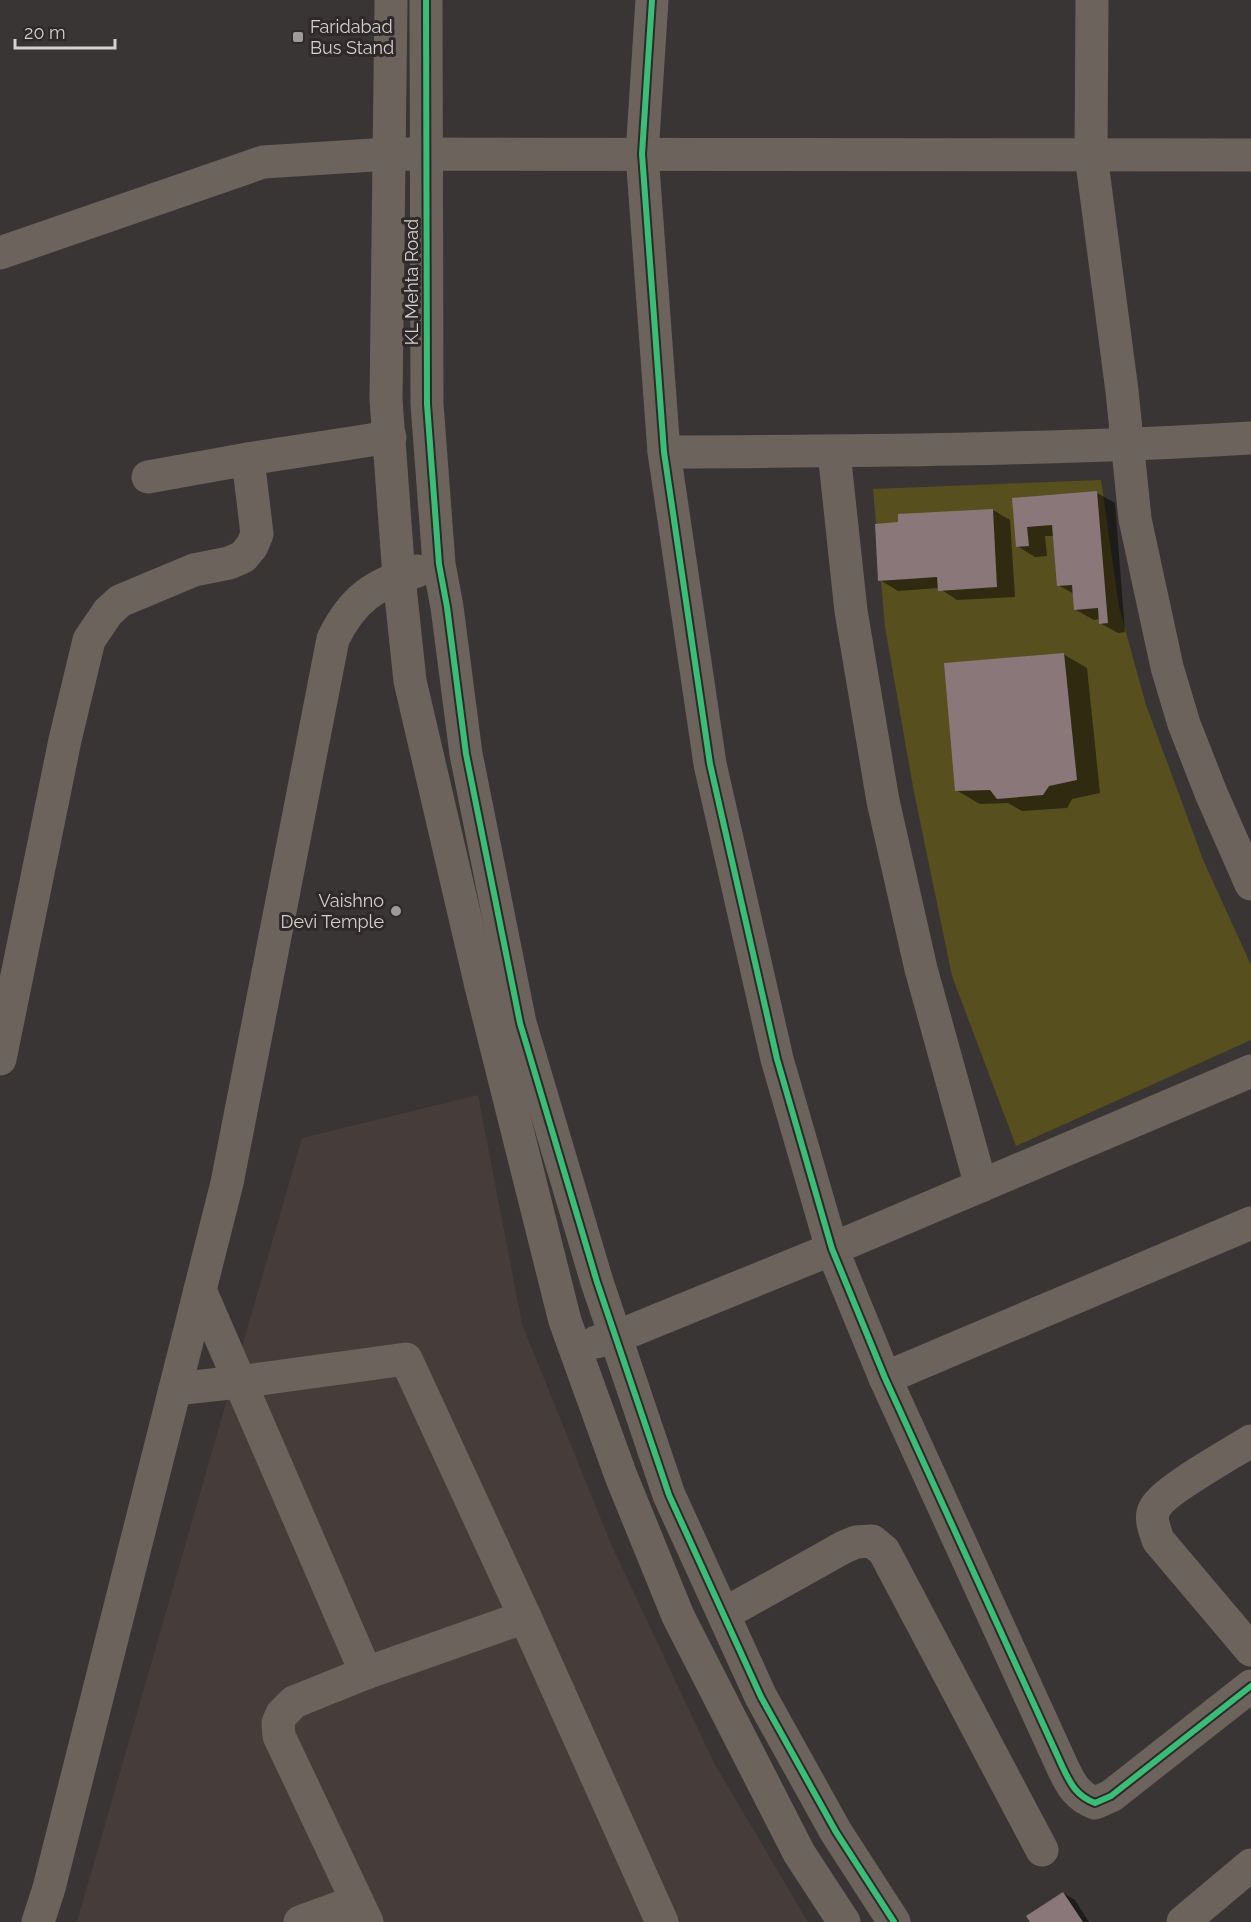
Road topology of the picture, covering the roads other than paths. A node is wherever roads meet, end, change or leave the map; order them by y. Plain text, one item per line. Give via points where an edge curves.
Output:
1 (391, 0) edge
2 (426, 0) edge
3 (652, 0) edge
4 (1092, 0) edge
5 (389, 154) junction
6 (426, 154) junction
7 (642, 154) junction
8 (1091, 155) junction
9 (1251, 155) edge
10 (0, 253) edge
11 (390, 437) junction
12 (1251, 438) edge
13 (1126, 446) junction
14 (664, 452) junction
15 (834, 452) junction
16 (248, 459) junction
17 (148, 477) dead end
18 (439, 564) junction
19 (399, 577) junction
20 (1251, 884) edge
21 (0, 1059) edge
22 (1251, 1071) edge
23 (981, 1186) junction
24 (1251, 1223) edge
25 (832, 1249) junction
26 (200, 1290) junction
27 (616, 1337) junction
28 (574, 1348) junction
29 (885, 1378) junction
30 (239, 1382) junction
31 (174, 1389) junction
32 (1251, 1441) edge
33 (724, 1614) junction
34 (525, 1617) junction
35 (1251, 1650) edge
36 (366, 1673) junction
37 (1251, 1686) edge
38 (1042, 1850) dead end
39 (1251, 1865) edge
40 (362, 1912) edge
41 (38, 1922) edge
42 (300, 1922) edge
43 (662, 1922) edge
44 (844, 1922) edge
45 (894, 1922) edge
46 (1183, 1922) edge

1 - 5 street, KL Mehta Road
2 - 6 street, KL Mehta Road
3 - 7 street
4 - 8 street
5 - 6 street
5 - 10 street via 263,162
5 - 11 street, KL Mehta Road via 386,400
6 - 7 street
6 - 18 street, KL Mehta Road via 427,404
7 - 8 street
7 - 14 street
8 - 9 street
8 - 13 street
11 - 16 street
11 - 19 street, KL Mehta Road
12 - 13 street
13 - 15 street
13 - 20 street via 1135,519 1167,666 1211,793
14 - 15 street
14 - 25 street via 710,764 777,1059
15 - 23 street via 851,611 883,801 921,969
16 - 17 street
16 - 21 street via 256,534 243,557 194,570 120,601 89,640
18 - 19 street
18 - 27 street, KL Mehta Road via 466,754 520,1023
19 - 26 street via 362,596 344,617 333,639 227,1183
19 - 28 street, KL Mehta Road via 412,693 487,1009
22 - 23 street
23 - 25 street
24 - 29 street
25 - 27 street
25 - 29 street
26 - 30 street
26 - 31 street
27 - 28 street
27 - 33 street, KL Mehta Road via 669,1495
28 - 44 street, KL Mehta Road via 678,1616 799,1853
29 - 37 street via 1068,1778 1083,1798 1095,1803 1111,1796
30 - 31 street
30 - 34 street via 406,1359
30 - 36 street
31 - 41 street
32 - 35 street via 1166,1495 1154,1509 1152,1521 1158,1539
33 - 38 street via 844,1547 872,1541 884,1551
33 - 45 street, KL Mehta Road via 761,1697 836,1832
34 - 36 street
34 - 43 street
36 - 40 street via 294,1702 278,1723 279,1736
39 - 46 street
40 - 42 street

